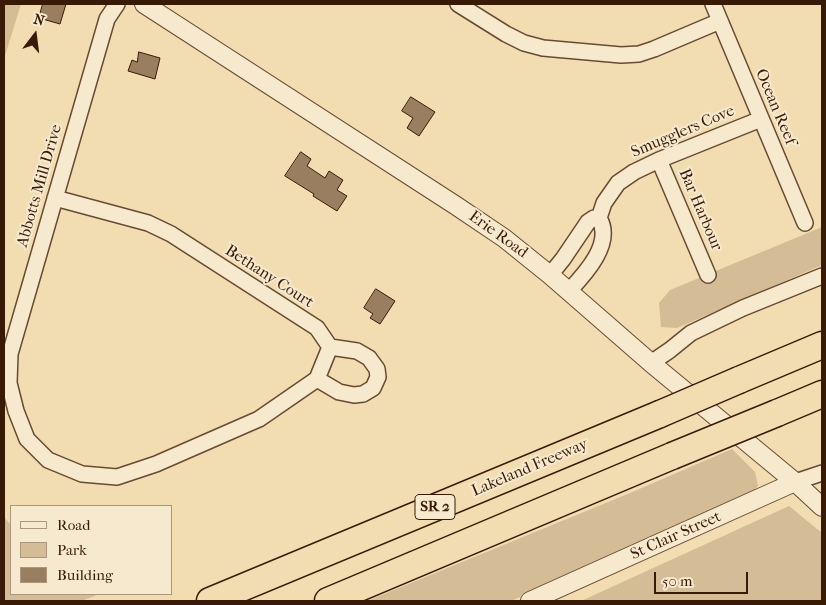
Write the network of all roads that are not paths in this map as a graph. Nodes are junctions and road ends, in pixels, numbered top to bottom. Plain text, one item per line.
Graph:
1 (117, 4) edge
2 (144, 4) edge
3 (458, 4) edge
4 (713, 4) edge
5 (720, 21) junction
6 (761, 118) junction
7 (659, 160) junction
8 (55, 198) junction
9 (598, 218) junction
10 (805, 223) dead end
11 (550, 275) junction
12 (708, 275) dead end
13 (822, 276) edge
14 (569, 291) junction
15 (822, 345) edge
16 (330, 347) junction
17 (651, 363) junction
18 (318, 379) junction
19 (822, 394) edge
20 (822, 472) edge
21 (795, 482) junction
22 (822, 507) edge
23 (210, 601) edge
24 (328, 601) edge
25 (530, 601) edge

1 - 8 street, Abbotts Mill Drive
2 - 11 street, Erie Road
3 - 5 street
4 - 5 street, Ocean Reef
5 - 6 street, Ocean Reef
6 - 7 street, Smugglers Cove
6 - 10 street, Ocean Reef
7 - 9 street, Smugglers Cove
7 - 12 street, Bar Harbour
8 - 16 street, Bethany Court
8 - 18 street, Abbotts Mill Drive
9 - 11 street, Smugglers Cove
9 - 14 street
11 - 14 street, Erie Road
13 - 17 street
14 - 17 street, Erie Road
15 - 23 highway, Lakeland Freeway / SR 2, bridge
16 - 18 street
16 - 18 street
17 - 21 street, Erie Road
19 - 24 highway, bridge
20 - 21 street, St Clair Street
21 - 22 street, Erie Road
21 - 25 street, St Clair Street

